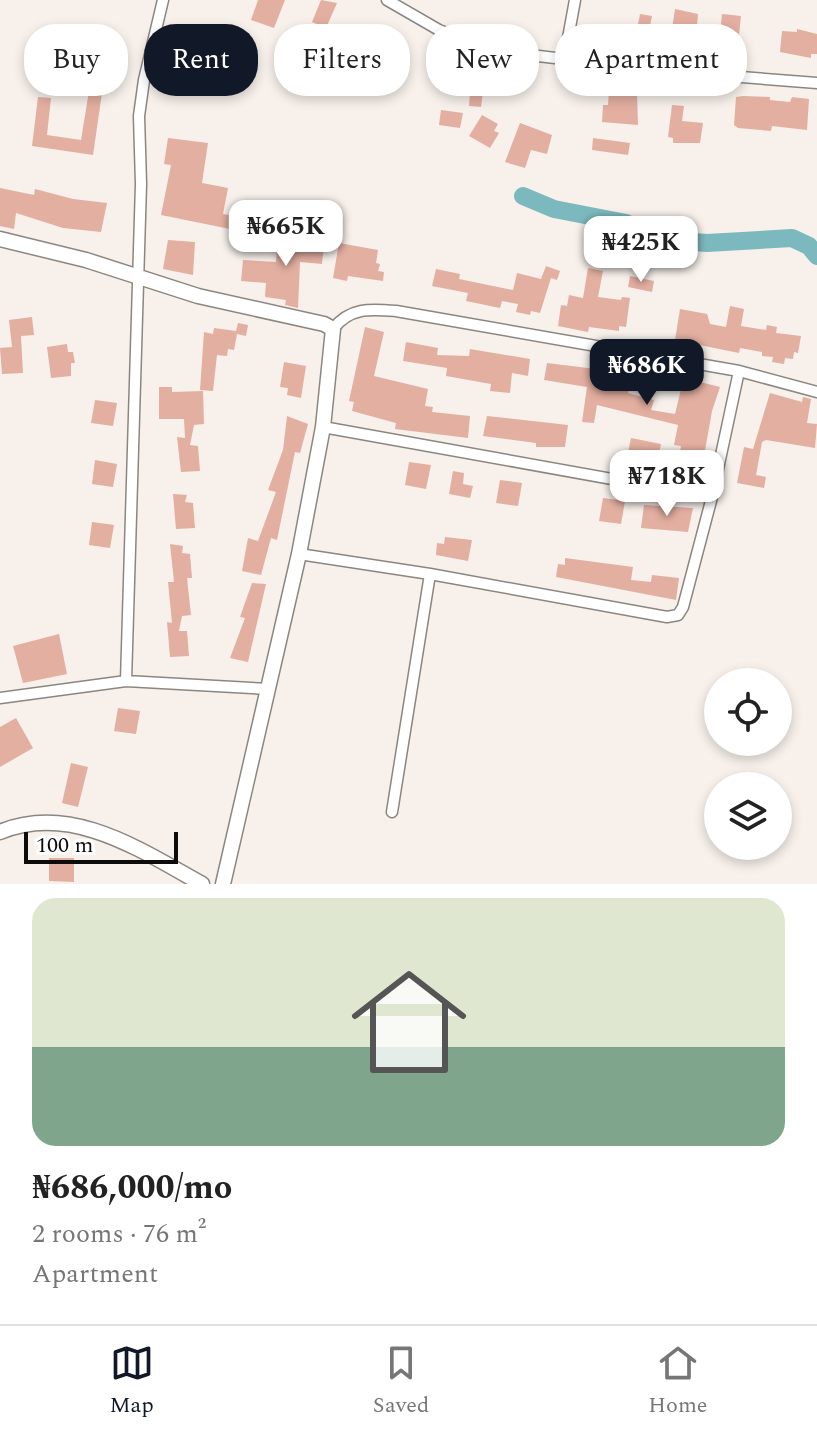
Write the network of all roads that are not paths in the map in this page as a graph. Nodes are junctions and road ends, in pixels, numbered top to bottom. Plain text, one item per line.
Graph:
1 (163, 0) edge
2 (387, 0) edge
3 (575, 0) edge
4 (571, 24) edge
5 (555, 59) edge
6 (747, 77) edge
7 (817, 83) edge
8 (0, 239) edge
9 (138, 279) junction
10 (333, 329) junction
11 (739, 371) junction
12 (817, 392) edge
13 (323, 427) junction
14 (712, 497) junction
15 (299, 554) junction
16 (430, 574) junction
17 (126, 681) junction
18 (269, 689) junction
19 (0, 698) edge
20 (392, 812) dead end
21 (0, 832) edge
22 (202, 884) edge
23 (223, 884) edge

1 - 9 street
2 - 5 street
3 - 4 street
6 - 7 street
8 - 9 street
9 - 10 street
9 - 17 street
10 - 11 street
10 - 13 street
11 - 12 street
11 - 14 street
13 - 14 street
13 - 15 street
14 - 16 street
15 - 16 street
15 - 18 street
16 - 20 street
17 - 18 street
17 - 19 street
18 - 23 street
21 - 22 street

